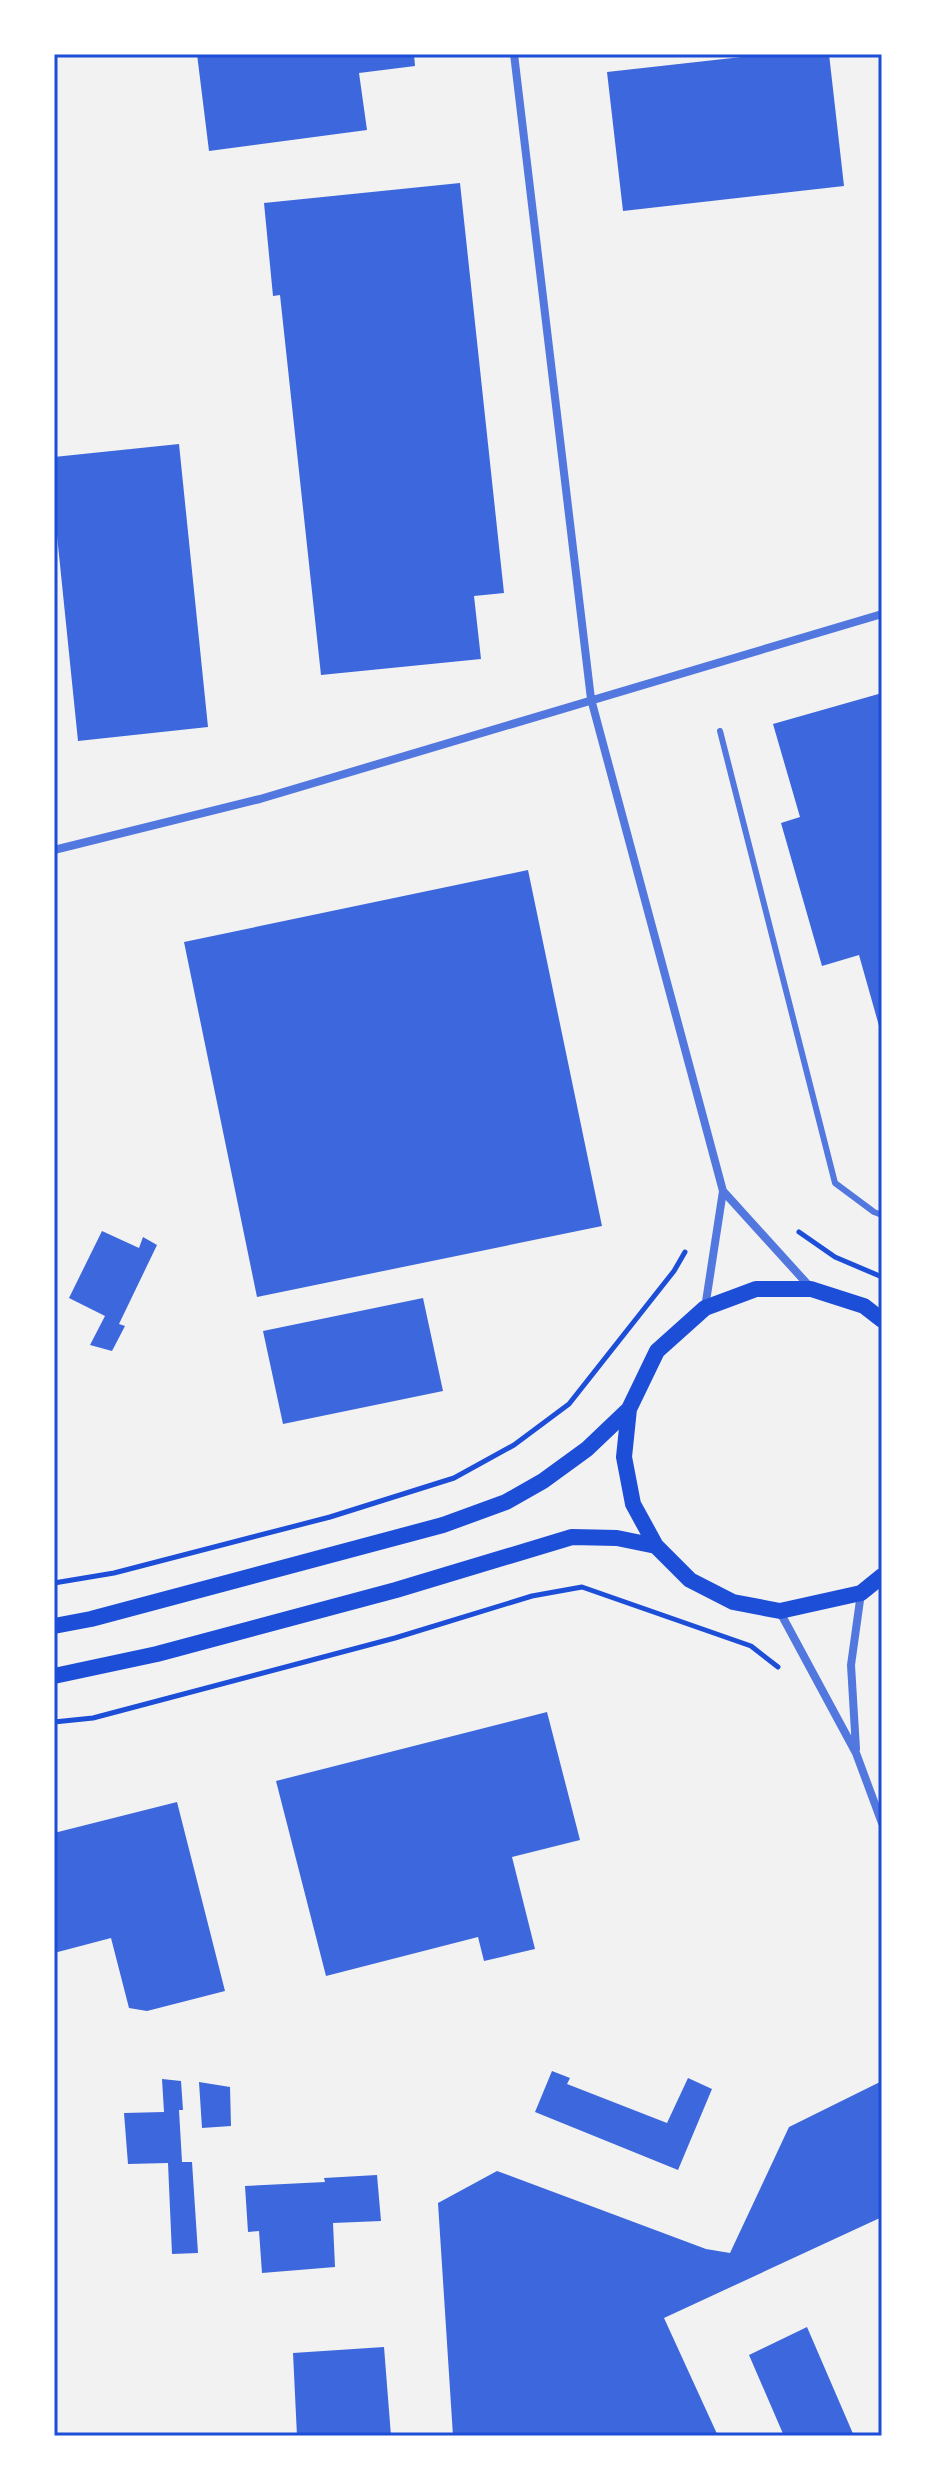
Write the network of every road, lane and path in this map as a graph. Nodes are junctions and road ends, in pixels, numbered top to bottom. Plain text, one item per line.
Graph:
1 (514, 54) edge
2 (882, 614) edge
3 (591, 699) junction
4 (720, 731) dead end
5 (54, 850) edge
6 (723, 1191) junction
7 (882, 1215) edge
8 (786, 1224) dead end
9 (687, 1249) dead end
10 (882, 1277) edge
11 (811, 1289) junction
12 (705, 1308) junction
13 (882, 1320) edge
14 (629, 1409) junction
15 (656, 1546) junction
16 (882, 1576) edge
17 (54, 1583) edge
18 (861, 1593) junction
19 (780, 1611) junction
20 (54, 1626) edge
21 (780, 1669) dead end
22 (54, 1676) edge
23 (54, 1722) edge
24 (856, 1753) junction
25 (882, 1823) edge

1 - 3 street
2 - 3 street
3 - 5 street
3 - 6 street
4 - 7 lane
6 - 11 street
6 - 12 street
8 - 10 path
9 - 17 path
11 - 12 main road
11 - 13 main road
12 - 14 main road
14 - 15 main road
14 - 20 main road
15 - 19 main road
15 - 22 main road
16 - 18 main road
18 - 19 main road
18 - 24 street
19 - 24 street
21 - 23 path
24 - 25 street

